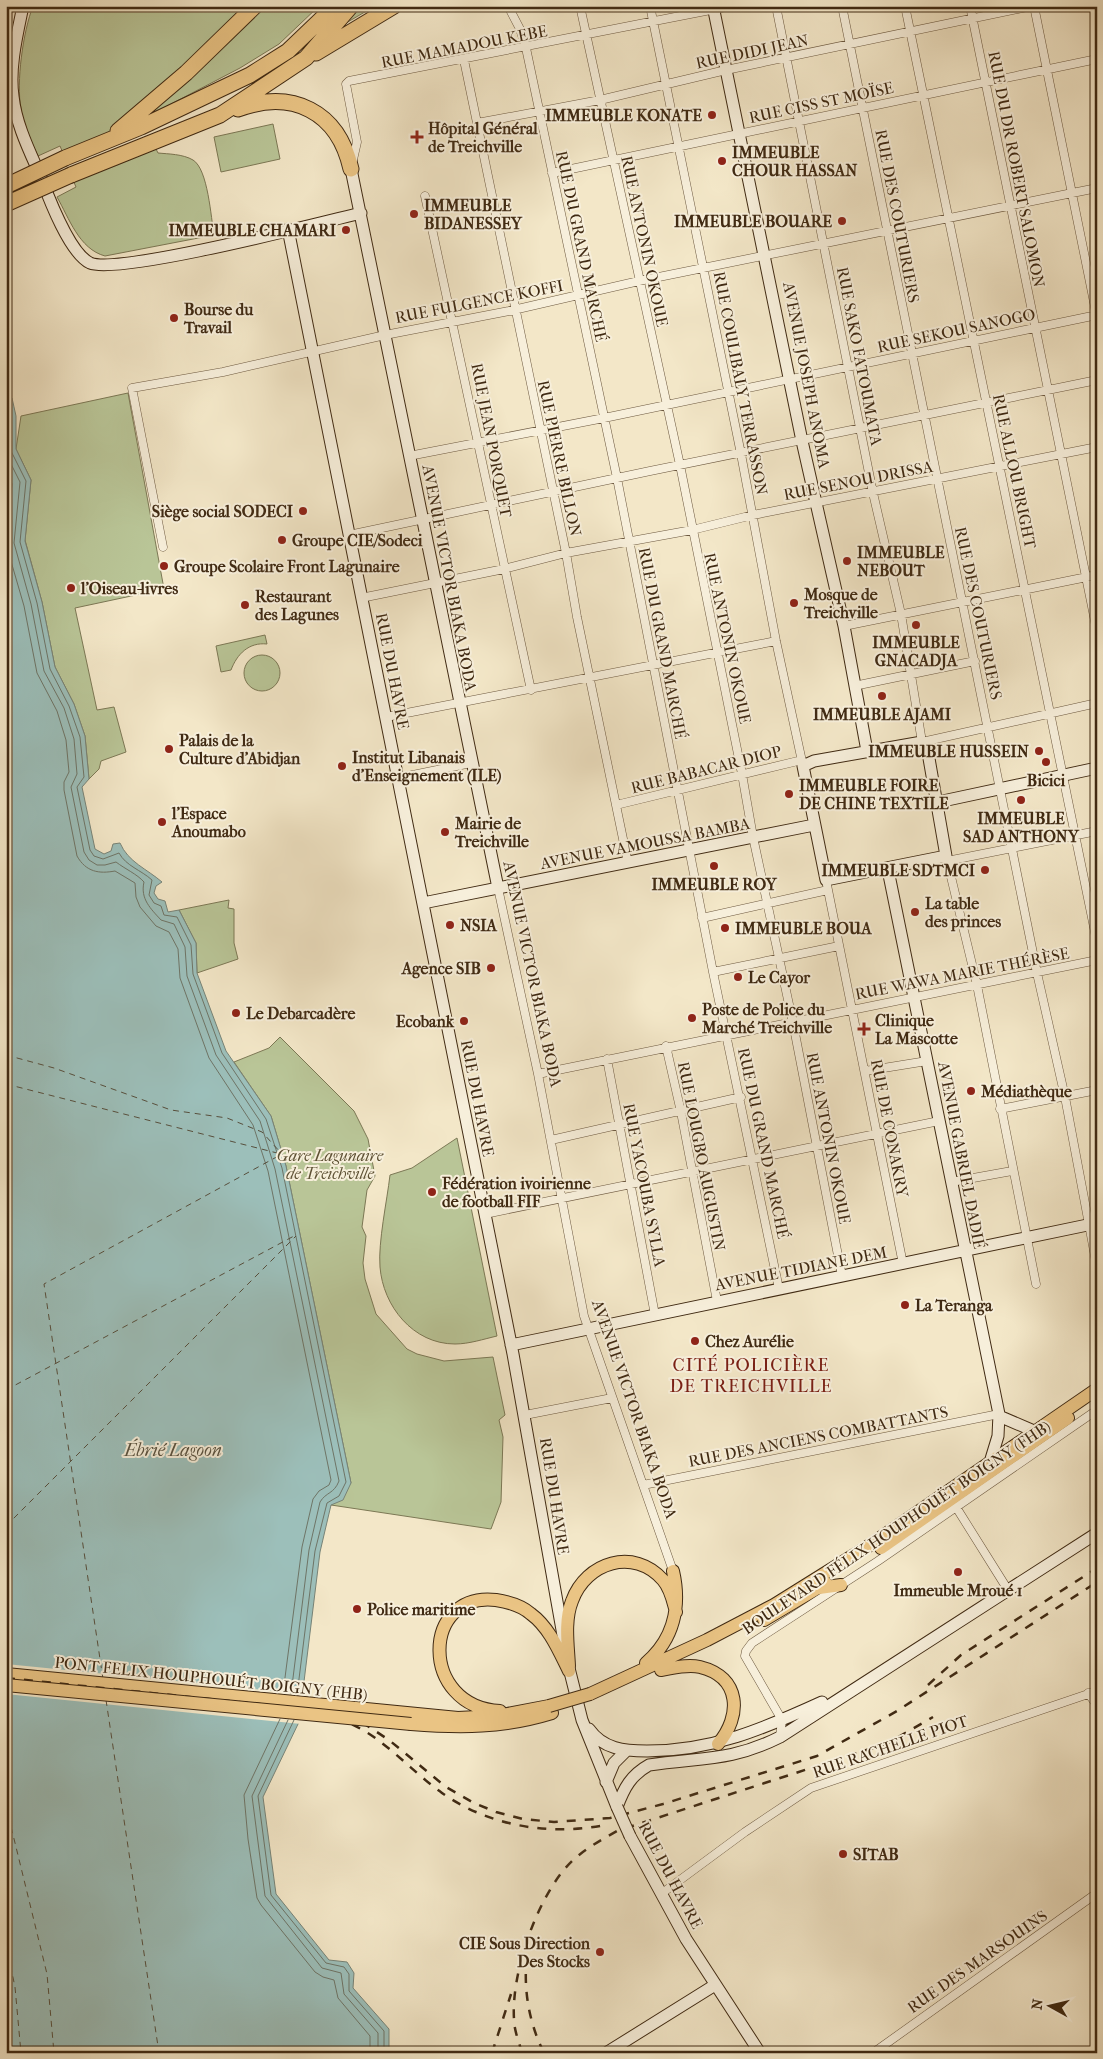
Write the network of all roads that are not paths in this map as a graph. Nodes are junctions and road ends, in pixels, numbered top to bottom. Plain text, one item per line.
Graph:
1 (23, 6) edge
2 (255, 6) edge
3 (335, 6) edge
4 (351, 6) edge
5 (394, 6) edge
6 (508, 6) edge
7 (580, 6) edge
8 (650, 6) edge
9 (731, 6) edge
10 (776, 6) edge
11 (842, 6) edge
12 (906, 6) edge
13 (970, 6) edge
14 (1033, 6) edge
15 (713, 8) edge
16 (653, 20) junction
17 (972, 20) junction
18 (911, 32) junction
19 (588, 36) junction
20 (850, 44) junction
21 (526, 48) junction
22 (786, 57) junction
23 (306, 58) junction
24 (1097, 59) edge
25 (464, 60) junction
26 (1047, 69) junction
27 (726, 70) junction
28 (986, 82) junction
29 (666, 84) junction
30 (924, 95) junction
31 (600, 100) junction
32 (863, 107) junction
33 (539, 110) junction
34 (220, 115) junction
35 (798, 120) junction
36 (477, 123) junction
37 (739, 133) junction
38 (101, 143) junction
39 (679, 146) junction
40 (613, 161) junction
41 (351, 169) junction
42 (552, 173) junction
43 (6, 186) edge
44 (1097, 188) edge
45 (1072, 194) junction
46 (425, 196) dead end
47 (6, 204) edge
48 (1011, 206) junction
49 (361, 213) junction
50 (948, 219) junction
51 (288, 229) junction
52 (887, 232) junction
53 (824, 244) junction
54 (766, 255) junction
55 (703, 268) junction
56 (639, 281) junction
57 (578, 295) junction
58 (515, 309) junction
59 (1097, 315) edge
60 (453, 322) junction
61 (1034, 328) junction
62 (384, 335) junction
63 (973, 340) junction
64 (312, 351) junction
65 (912, 353) junction
66 (849, 366) junction
67 (790, 378) junction
68 (1097, 380) edge
69 (1047, 390) junction
70 (728, 391) junction
71 (986, 404) junction
72 (666, 405) junction
73 (924, 416) junction
74 (604, 418) junction
75 (861, 428) junction
76 (540, 430) junction
77 (802, 441) junction
78 (478, 442) junction
79 (1097, 446) edge
80 (741, 454) junction
81 (1060, 454) junction
82 (409, 456) junction
83 (680, 465) junction
84 (1000, 466) junction
85 (617, 478) junction
86 (937, 479) junction
87 (553, 493) junction
88 (873, 493) junction
89 (817, 502) junction
90 (491, 506) junction
91 (753, 515) junction
92 (422, 520) junction
93 (692, 530) junction
94 (349, 535) junction
95 (629, 541) junction
96 (163, 547) dead end
97 (566, 553) junction
98 (504, 569) junction
99 (1097, 575) edge
100 (1085, 577) junction
101 (435, 583) junction
102 (1025, 588) junction
103 (361, 598) junction
104 (962, 601) junction
105 (901, 614) junction
106 (844, 626) junction
107 (1097, 631) edge
108 (776, 641) junction
109 (716, 652) junction
110 (974, 661) junction
111 (654, 664) junction
112 (910, 675) junction
113 (591, 678) junction
114 (854, 686) junction
115 (531, 690) junction
116 (459, 703) junction
117 (1097, 703) edge
118 (1051, 712) junction
119 (386, 717) junction
120 (988, 726) junction
121 (922, 742) junction
122 (867, 752) junction
123 (471, 763) junction
124 (803, 763) junction
125 (1097, 768) edge
126 (742, 774) junction
127 (1062, 775) junction
128 (398, 778) junction
129 (1000, 787) junction
130 (678, 791) junction
131 (938, 802) junction
132 (616, 805) junction
133 (814, 825) junction
134 (1097, 831) edge
135 (1076, 835) junction
136 (753, 838) junction
137 (1012, 847) junction
138 (689, 850) junction
139 (947, 858) junction
140 (628, 863) junction
141 (888, 870) junction
142 (827, 885) junction
143 (498, 888) junction
144 (767, 902) junction
145 (423, 903) junction
146 (702, 918) junction
147 (1097, 942) edge
148 (839, 946) junction
149 (780, 959) junction
150 (1097, 960) edge
151 (713, 972) junction
152 (1037, 973) junction
153 (977, 985) junction
154 (914, 998) junction
155 (852, 1009) junction
156 (793, 1023) junction
157 (727, 1034) junction
158 (666, 1046) junction
159 (607, 1059) junction
160 (927, 1061) junction
161 (865, 1071) junction
162 (538, 1074) junction
163 (1097, 1090) edge
164 (1065, 1097) junction
165 (741, 1098) junction
166 (1000, 1109) junction
167 (681, 1112) junction
168 (939, 1121) junction
169 (619, 1124) junction
170 (878, 1132) junction
171 (551, 1140) junction
172 (816, 1144) junction
173 (753, 1158) junction
174 (692, 1171) junction
175 (1012, 1171) junction
176 (951, 1182) junction
177 (632, 1184) junction
178 (562, 1199) junction
179 (485, 1214) junction
180 (1093, 1224) edge
181 (1027, 1238) junction
182 (965, 1251) junction
183 (903, 1264) junction
184 (1097, 1267) edge
185 (842, 1276) junction
186 (1036, 1284) dead end
187 (780, 1289) junction
188 (717, 1301) junction
189 (655, 1315) junction
190 (588, 1329) junction
191 (511, 1344) junction
192 (1097, 1388) edge
193 (612, 1398) junction
194 (1097, 1398) edge
195 (1097, 1410) edge
196 (524, 1415) junction
197 (999, 1415) junction
198 (1034, 1431) junction
199 (991, 1459) junction
200 (643, 1485) junction
201 (956, 1508) junction
202 (1097, 1533) edge
203 (673, 1571) joint
204 (841, 1585) junction
205 (817, 1588) junction
206 (1008, 1590) junction
207 (676, 1612) junction
208 (569, 1670) junction
209 (661, 1670) junction
210 (6, 1674) edge
211 (623, 1678) junction
212 (6, 1685) edge
213 (853, 1688) junction
214 (1097, 1691) edge
215 (1088, 1694) junction
216 (591, 1697) junction
217 (1097, 1705) edge
218 (551, 1710) junction
219 (523, 1712) junction
220 (411, 1719) junction
221 (582, 1720) junction
222 (782, 1720) junction
223 (780, 1737) junction
224 (718, 1744) junction
225 (626, 1751) junction
226 (606, 1782) junction
227 (617, 1807) junction
228 (1097, 1893) edge
229 (661, 1894) junction
230 (715, 1984) junction
231 (606, 2053) edge
232 (760, 2053) edge
233 (873, 2053) edge

1 - 51 street
2 - 38 highway
3 - 38 highway
4 - 23 highway
5 - 23 highway
6 - 21 street, RUE DU GRAND MARCHÉ
7 - 19 street, RUE ANTONIN OKOUE
8 - 16 street, RUE COULIBALY TERRASSON
9 - 15 street, RUE MAMADOU KEBE
10 - 22 street, RUE SAKO FATOUMATA
11 - 20 street, RUE DES COUTURIERS
12 - 18 street, RUE ALLOU BRIGHT
13 - 17 street, RUE DU DR ROBERT SALOMON
14 - 17 street, RUE DIDI JEAN
14 - 26 street
15 - 16 street, RUE MAMADOU KEBE
15 - 27 street, AVENUE JOSEPH ANOMA
16 - 19 street, RUE MAMADOU KEBE
16 - 29 street, RUE COULIBALY TERRASSON
17 - 18 street, RUE DIDI JEAN
17 - 28 street, RUE DU DR ROBERT SALOMON
18 - 20 street, RUE DIDI JEAN
18 - 30 street, RUE ALLOU BRIGHT
19 - 21 street, RUE MAMADOU KEBE
19 - 31 street, RUE ANTONIN OKOUE
20 - 22 street, RUE DIDI JEAN
20 - 32 street, RUE DES COUTURIERS
21 - 25 street, RUE MAMADOU KEBE
21 - 33 street, RUE DU GRAND MARCHÉ
22 - 27 street, RUE DIDI JEAN
22 - 35 street, RUE SAKO FATOUMATA
23 - 34 highway
24 - 26 street, RUE CISS ST MOÏSE
25 - 36 street, RUE PIERRE BILLON
25 - 41 street, RUE MAMADOU KEBE
26 - 28 street, RUE CISS ST MOÏSE
26 - 45 street
27 - 29 street, RUE DIDI JEAN
27 - 37 street, AVENUE JOSEPH ANOMA
28 - 30 street, RUE CISS ST MOÏSE
28 - 48 street, RUE DU DR ROBERT SALOMON
29 - 31 street, RUE DIDI JEAN
29 - 39 street, RUE COULIBALY TERRASSON
30 - 32 street, RUE CISS ST MOÏSE
30 - 50 street, RUE ALLOU BRIGHT
31 - 33 street, RUE DIDI JEAN
31 - 40 street, RUE ANTONIN OKOUE
32 - 35 street, RUE CISS ST MOÏSE
32 - 52 street, RUE DES COUTURIERS
33 - 36 street, RUE DIDI JEAN
33 - 42 street, RUE DU GRAND MARCHÉ
34 - 41 highway
34 - 47 highway, bridge
35 - 37 street, RUE CISS ST MOÏSE
35 - 53 street, RUE SAKO FATOUMATA
36 - 58 street, RUE PIERRE BILLON
37 - 39 street, RUE CISS ST MOÏSE
37 - 54 street, AVENUE JOSEPH ANOMA
38 - 43 highway, bridge
39 - 40 street, RUE CISS ST MOÏSE
39 - 55 street, RUE COULIBALY TERRASSON
40 - 42 street, RUE CISS ST MOÏSE
40 - 56 street, RUE ANTONIN OKOUE
41 - 49 street, AVENUE VICTOR BIAKA BODA
42 - 57 street, RUE DU GRAND MARCHÉ
44 - 45 street, RUE FULGENCE KOFFI
45 - 48 street, RUE FULGENCE KOFFI
45 - 59 street
46 - 60 street, RUE JEAN PORQUET
48 - 50 street, RUE FULGENCE KOFFI
48 - 61 street, RUE DU DR ROBERT SALOMON
49 - 51 street
49 - 62 street, AVENUE VICTOR BIAKA BODA
50 - 52 street, RUE FULGENCE KOFFI
50 - 63 street, RUE ALLOU BRIGHT
51 - 64 street, RUE DU HAVRE
52 - 53 street, RUE FULGENCE KOFFI
52 - 65 street, RUE DES COUTURIERS
53 - 54 street, RUE FULGENCE KOFFI
53 - 66 street, RUE SAKO FATOUMATA
54 - 55 street, RUE FULGENCE KOFFI
54 - 67 street, AVENUE JOSEPH ANOMA
55 - 56 street, RUE FULGENCE KOFFI
55 - 70 street, RUE COULIBALY TERRASSON
56 - 57 street, RUE FULGENCE KOFFI
56 - 72 street, RUE ANTONIN OKOUE
57 - 58 street, RUE FULGENCE KOFFI
57 - 74 street, RUE DU GRAND MARCHÉ
58 - 60 street, RUE FULGENCE KOFFI
58 - 76 street, RUE PIERRE BILLON
59 - 61 street, RUE SEKOU SANOGO
60 - 62 street, RUE FULGENCE KOFFI
60 - 78 street, RUE JEAN PORQUET
61 - 63 street, RUE SEKOU SANOGO
61 - 69 street, RUE DU DR ROBERT SALOMON
62 - 64 street, RUE FULGENCE KOFFI
62 - 82 street, AVENUE VICTOR BIAKA BODA
63 - 65 street, RUE SEKOU SANOGO
63 - 71 street, RUE ALLOU BRIGHT
64 - 94 street, RUE DU HAVRE
64 - 96 street, RUE FULGENCE KOFFI
65 - 66 street, RUE SEKOU SANOGO
65 - 73 street, RUE DES COUTURIERS
66 - 67 street, RUE SEKOU SANOGO
66 - 75 street, RUE SAKO FATOUMATA
67 - 70 street, RUE SEKOU SANOGO
67 - 77 street, AVENUE JOSEPH ANOMA
68 - 69 street
69 - 71 street
69 - 81 street, RUE DU DR ROBERT SALOMON
70 - 72 street, RUE SEKOU SANOGO
70 - 80 street, RUE COULIBALY TERRASSON
71 - 73 street
71 - 84 street, RUE ALLOU BRIGHT
72 - 74 street, RUE SEKOU SANOGO
72 - 83 street, RUE ANTONIN OKOUE
73 - 75 street
73 - 86 street, RUE DES COUTURIERS
74 - 76 street, RUE SEKOU SANOGO
74 - 85 street, RUE DU GRAND MARCHÉ
75 - 77 street
75 - 88 street, RUE SAKO FATOUMATA
76 - 78 street, RUE SEKOU SANOGO
76 - 87 street, RUE PIERRE BILLON
77 - 80 street
77 - 89 street, AVENUE JOSEPH ANOMA
78 - 82 street, RUE SEKOU SANOGO
78 - 90 street, RUE JEAN PORQUET
79 - 81 street, RUE SENOU DRISSA
80 - 83 street
80 - 91 street, RUE COULIBALY TERRASSON
81 - 84 street, RUE SENOU DRISSA
81 - 100 street, RUE DU DR ROBERT SALOMON
82 - 92 street, AVENUE VICTOR BIAKA BODA
83 - 85 street
83 - 93 street, RUE ANTONIN OKOUE
84 - 86 street, RUE SENOU DRISSA
84 - 102 street, RUE ALLOU BRIGHT
85 - 87 street
85 - 95 street, RUE DU GRAND MARCHÉ
86 - 88 street, RUE SENOU DRISSA
86 - 104 street, RUE DES COUTURIERS
87 - 90 street
87 - 97 street, RUE PIERRE BILLON
88 - 89 street, RUE SENOU DRISSA
88 - 105 street, RUE SAKO FATOUMATA
89 - 91 street, RUE SENOU DRISSA
89 - 106 street, AVENUE JOSEPH ANOMA
90 - 92 street
90 - 98 street, RUE JEAN PORQUET
91 - 93 street, RUE SENOU DRISSA
91 - 108 street, RUE COULIBALY TERRASSON
92 - 94 street
92 - 101 street, AVENUE VICTOR BIAKA BODA
93 - 95 street, RUE SENOU DRISSA
93 - 109 street, RUE ANTONIN OKOUE
94 - 103 street, RUE DU HAVRE
95 - 97 street, RUE SENOU DRISSA
95 - 111 street, RUE DU GRAND MARCHÉ
97 - 98 street, RUE SENOU DRISSA
97 - 113 street, RUE PIERRE BILLON
98 - 101 street, RUE SENOU DRISSA
98 - 115 street, RUE JEAN PORQUET
99 - 100 street
100 - 102 street
100 - 107 street, RUE DU DR ROBERT SALOMON
101 - 103 street, RUE SENOU DRISSA
101 - 116 street, AVENUE VICTOR BIAKA BODA
102 - 104 street
102 - 118 street, RUE ALLOU BRIGHT
103 - 119 street, RUE DU HAVRE
104 - 105 street
104 - 110 street, RUE DES COUTURIERS
105 - 106 street
105 - 112 street, RUE SAKO FATOUMATA
106 - 114 street, AVENUE JOSEPH ANOMA
108 - 109 street
108 - 124 street, RUE COULIBALY TERRASSON
109 - 111 street
109 - 126 street, RUE ANTONIN OKOUE
110 - 112 street
110 - 120 street, RUE DES COUTURIERS
111 - 113 street
111 - 130 street, RUE DU GRAND MARCHÉ
112 - 114 street
112 - 121 street, RUE SAKO FATOUMATA
113 - 115 street
113 - 132 street, RUE PIERRE BILLON
114 - 122 street, AVENUE JOSEPH ANOMA
115 - 116 street
116 - 119 street
116 - 123 street, AVENUE VICTOR BIAKA BODA
117 - 118 street
118 - 120 street
118 - 127 street, RUE ALLOU BRIGHT
119 - 128 street, RUE DU HAVRE
120 - 121 street
120 - 129 street, RUE DES COUTURIERS
121 - 122 street
121 - 131 street
122 - 124 street
123 - 128 street
123 - 143 street, AVENUE VICTOR BIAKA BODA
124 - 126 street, RUE BABACAR DIOP
124 - 133 street
125 - 127 street
126 - 130 street, RUE BABACAR DIOP
126 - 136 street, RUE ANTONIN OKOUE
127 - 129 street
127 - 135 street, RUE ALLOU BRIGHT
128 - 145 street, RUE DU HAVRE
129 - 131 street
129 - 137 street, RUE DES COUTURIERS
130 - 132 street, RUE BABACAR DIOP
130 - 138 street, RUE DU GRAND MARCHÉ
131 - 139 street
132 - 140 street, RUE PIERRE BILLON
133 - 136 street, AVENUE VAMOUSSA BAMBA
133 - 142 street
134 - 135 street
135 - 137 street
135 - 147 street, RUE ALLOU BRIGHT
136 - 138 street, AVENUE VAMOUSSA BAMBA
136 - 144 street, RUE ANTONIN OKOUE
137 - 139 street
137 - 152 street, RUE DES COUTURIERS
138 - 140 street, AVENUE VAMOUSSA BAMBA
138 - 146 street, RUE DU GRAND MARCHÉ
139 - 141 street
139 - 153 street
140 - 143 street, AVENUE VAMOUSSA BAMBA
141 - 142 street
141 - 154 street, AVENUE GABRIEL DADIÉ
142 - 144 street
142 - 148 street, RUE DE CONAKRY
143 - 145 street, AVENUE VAMOUSSA BAMBA
143 - 162 street, AVENUE VICTOR BIAKA BODA
144 - 146 street
144 - 149 street, RUE ANTONIN OKOUE
145 - 179 street, RUE DU HAVRE
146 - 151 street, RUE DU GRAND MARCHÉ
148 - 149 street
148 - 155 street, RUE DE CONAKRY
149 - 151 street
149 - 156 street, RUE ANTONIN OKOUE
150 - 152 street, RUE WAWA MARIE THÉRÈSE
151 - 157 street, RUE DU GRAND MARCHÉ
152 - 153 street, RUE WAWA MARIE THÉRÈSE
152 - 164 street, RUE DES COUTURIERS
153 - 154 street, RUE WAWA MARIE THÉRÈSE
153 - 166 street
154 - 155 street, RUE WAWA MARIE THÉRÈSE
154 - 160 street, AVENUE GABRIEL DADIÉ
155 - 156 street, RUE WAWA MARIE THÉRÈSE
155 - 161 street, RUE DE CONAKRY
156 - 157 street, RUE WAWA MARIE THÉRÈSE
156 - 172 street, RUE ANTONIN OKOUE
157 - 158 street, RUE WAWA MARIE THÉRÈSE
157 - 165 street, RUE DU GRAND MARCHÉ
158 - 159 street, RUE WAWA MARIE THÉRÈSE
158 - 167 street, RUE LOUGBO AUGUSTIN
159 - 162 street, RUE WAWA MARIE THÉRÈSE
159 - 169 street, RUE YACOUBA SYLLA
160 - 161 street
160 - 168 street, AVENUE GABRIEL DADIÉ
161 - 170 street, RUE DE CONAKRY
162 - 171 street, AVENUE VICTOR BIAKA BODA
163 - 164 street
164 - 166 street
164 - 180 street, RUE DES COUTURIERS
165 - 167 street
165 - 173 street, RUE DU GRAND MARCHÉ
166 - 175 street
167 - 169 street
167 - 174 street, RUE LOUGBO AUGUSTIN
168 - 170 street
168 - 176 street, AVENUE GABRIEL DADIÉ
169 - 171 street
169 - 177 street, RUE YACOUBA SYLLA
170 - 172 street
170 - 183 street, RUE DE CONAKRY
171 - 178 street, AVENUE VICTOR BIAKA BODA
172 - 173 street
172 - 185 street, RUE ANTONIN OKOUE
173 - 174 street
173 - 187 street, RUE DU GRAND MARCHÉ
174 - 177 street
174 - 188 street, RUE LOUGBO AUGUSTIN
175 - 176 street
175 - 181 street
176 - 182 street, AVENUE GABRIEL DADIÉ
177 - 178 street
177 - 189 street, RUE YACOUBA SYLLA
178 - 179 street
178 - 190 street, AVENUE VICTOR BIAKA BODA
179 - 191 street, RUE DU HAVRE
180 - 181 street, AVENUE TIDIANE DEM
180 - 184 street, RUE DES COUTURIERS
181 - 182 street, AVENUE TIDIANE DEM
181 - 186 street
182 - 183 street, AVENUE TIDIANE DEM
182 - 197 street, AVENUE GABRIEL DADIÉ
183 - 185 street, AVENUE TIDIANE DEM
185 - 187 street, AVENUE TIDIANE DEM
187 - 188 street, AVENUE TIDIANE DEM
188 - 189 street, AVENUE TIDIANE DEM
189 - 190 street, AVENUE TIDIANE DEM
190 - 191 street, AVENUE TIDIANE DEM
190 - 193 street, AVENUE VICTOR BIAKA BODA
191 - 196 street, RUE DU HAVRE
192 - 198 main road, BOULEVARD FÉLIX HOUPHOUËT BOIGNY (FHB)
193 - 196 street
193 - 200 street, AVENUE VICTOR BIAKA BODA
194 - 205 main road, BOULEVARD FÉLIX HOUPHOUËT BOIGNY (FHB)
195 - 201 street, BOULEVARD FÉLIX HOUPHOUËT BOIGNY (FHB)
196 - 208 street, RUE DU HAVRE
197 - 198 street
197 - 199 street, AVENUE GABRIEL DADIÉ
197 - 200 street, RUE DES ANCIENS COMBATTANTS
198 - 199 main road, BOULEVARD FÉLIX HOUPHOUËT BOIGNY (FHB)
199 - 211 main road, BOULEVARD FÉLIX HOUPHOUËT BOIGNY (FHB)
200 - 203 street, AVENUE VICTOR BIAKA BODA
201 - 204 street, BOULEVARD FÉLIX HOUPHOUËT BOIGNY (FHB)
201 - 206 street
202 - 206 street
203 - 207 main road
204 - 205 main road
204 - 222 street, BOULEVARD FÉLIX HOUPHOUËT BOIGNY (FHB)
205 - 209 main road, BOULEVARD FÉLIX HOUPHOUËT BOIGNY (FHB)
206 - 213 street
207 - 208 main road
207 - 211 main road
208 - 219 main road
208 - 221 street, RUE DU HAVRE
209 - 216 main road
209 - 224 main road
210 - 220 main road, PONT FELIX HOUPHOUÉT BOIGNY (FHB)
211 - 216 main road
212 - 220 main road, PONT FELIX HOUPHOUÉT BOIGNY (FHB), bridge
213 - 222 street
213 - 223 street
214 - 215 street, RUE RACHELLE PIOT
215 - 217 street
215 - 229 street, RUE RACHELLE PIOT
216 - 218 main road, bridge
218 - 219 main road
218 - 220 main road
219 - 220 main road
221 - 225 street
221 - 226 street, RUE DU HAVRE
222 - 223 street
222 - 224 street
223 - 227 street
224 - 225 street
225 - 226 street
226 - 227 street, RUE DU HAVRE
227 - 229 street, RUE DU HAVRE, bridge
228 - 233 street, RUE DES MARSOUINS
229 - 230 street, RUE DU HAVRE
230 - 231 street
230 - 232 street, RUE DU HAVRE

